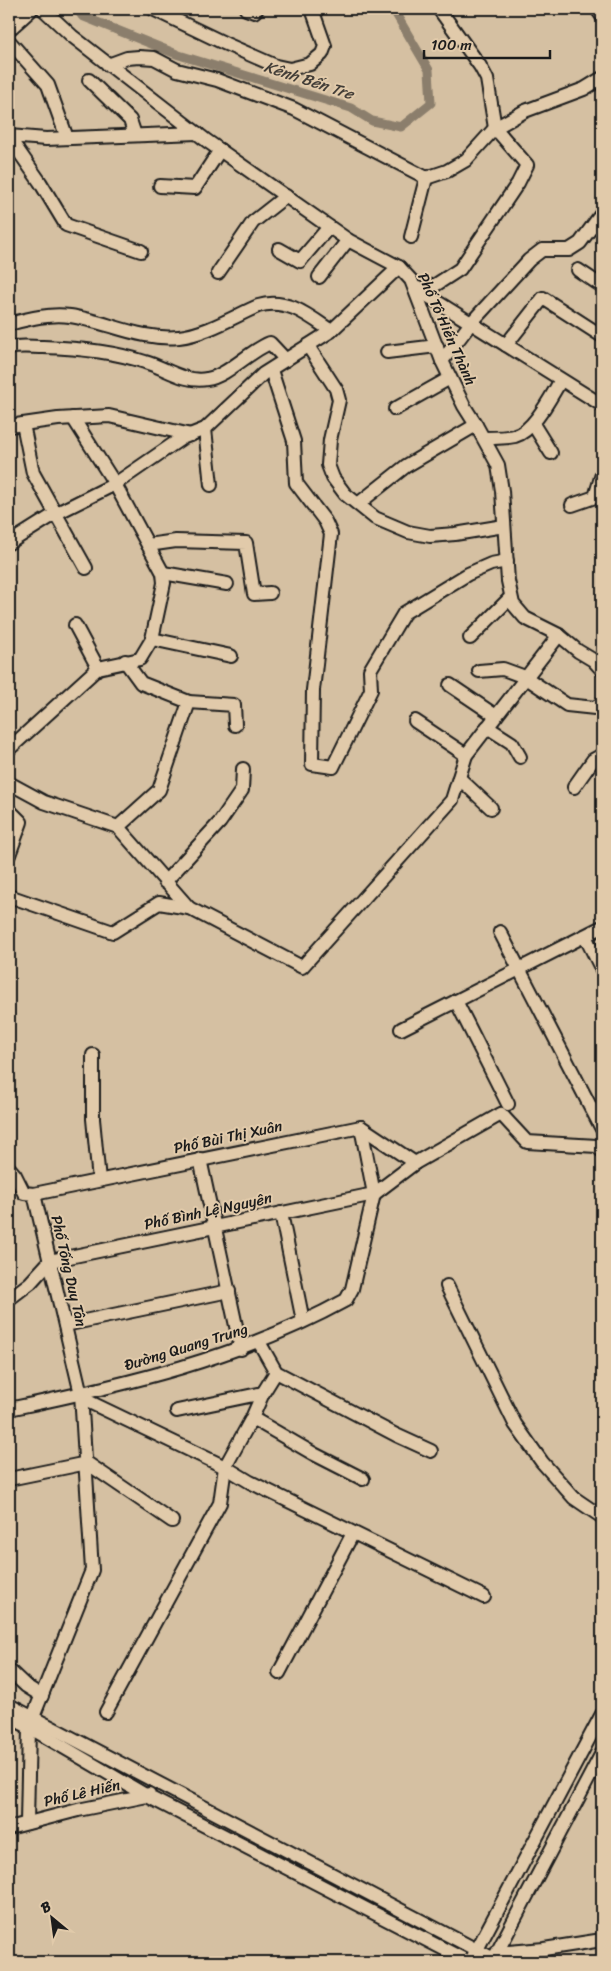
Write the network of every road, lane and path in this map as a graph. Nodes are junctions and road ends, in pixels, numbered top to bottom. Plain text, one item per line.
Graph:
1 (12, 9) edge
2 (28, 9) edge
3 (43, 9) edge
4 (153, 9) edge
5 (246, 9) edge
6 (257, 9) edge
7 (312, 9) edge
8 (439, 9) edge
9 (597, 9) edge
10 (9, 12) edge
11 (602, 16) edge
12 (9, 26) edge
13 (9, 41) edge
14 (108, 65) junction
15 (602, 78) edge
16 (90, 80) dead end
17 (496, 128) junction
18 (197, 133) junction
19 (135, 135) junction
20 (10, 136) edge
21 (67, 138) junction
22 (220, 150) junction
23 (426, 178) junction
24 (160, 186) dead end
25 (286, 196) junction
26 (602, 213) edge
27 (329, 227) junction
28 (410, 237) dead end
29 (348, 240) junction
30 (279, 249) dead end
31 (141, 251) dead end
32 (399, 267) junction
33 (578, 270) dead end
34 (218, 273) dead end
35 (319, 277) dead end
36 (411, 280) junction
37 (601, 284) edge
38 (423, 293) junction
39 (471, 323) junction
40 (9, 324) edge
41 (331, 331) junction
42 (602, 336) edge
43 (506, 345) junction
44 (308, 346) junction
45 (437, 346) junction
46 (9, 348) edge
47 (387, 352) dead end
48 (286, 360) junction
49 (442, 360) junction
50 (270, 370) junction
51 (450, 378) junction
52 (561, 380) junction
53 (602, 405) edge
54 (395, 409) dead end
55 (73, 418) junction
56 (23, 424) junction
57 (476, 424) junction
58 (533, 424) junction
59 (9, 426) edge
60 (205, 429) junction
61 (191, 435) junction
62 (484, 438) junction
63 (551, 453) dead end
64 (602, 474) edge
65 (115, 484) junction
66 (211, 485) dead end
67 (358, 504) junction
68 (572, 504) dead end
69 (55, 514) junction
70 (504, 526) junction
71 (9, 544) edge
72 (148, 545) junction
73 (507, 561) junction
74 (86, 568) dead end
75 (163, 573) junction
76 (227, 584) dead end
77 (270, 594) dead end
78 (510, 597) junction
79 (76, 625) dead end
80 (559, 635) junction
81 (470, 638) dead end
82 (152, 640) junction
83 (231, 656) dead end
84 (125, 661) junction
85 (98, 668) junction
86 (602, 670) edge
87 (479, 671) dead end
88 (525, 677) junction
89 (450, 685) dead end
90 (189, 702) junction
91 (602, 703) edge
92 (496, 716) junction
93 (415, 721) dead end
94 (235, 725) dead end
95 (487, 727) junction
96 (9, 749) edge
97 (466, 755) junction
98 (602, 755) edge
99 (520, 757) dead end
100 (243, 769) dead end
101 (459, 778) junction
102 (9, 784) edge
103 (574, 787) dead end
104 (491, 808) dead end
105 (9, 810) edge
106 (118, 827) junction
107 (9, 855) edge
108 (165, 882) junction
109 (176, 894) junction
110 (9, 896) edge
111 (159, 903) junction
112 (189, 908) junction
113 (602, 927) edge
114 (500, 932) dead end
115 (585, 936) junction
116 (520, 969) junction
117 (602, 970) edge
118 (456, 1001) junction
119 (401, 1029) dead end
120 (93, 1055) dead end
121 (508, 1104) dead end
122 (361, 1127) junction
123 (602, 1129) edge
124 (602, 1151) edge
125 (200, 1159) junction
126 (415, 1163) junction
127 (9, 1168) edge
128 (99, 1180) junction
129 (13, 1184) edge
130 (34, 1194) junction
131 (374, 1194) junction
132 (281, 1213) junction
133 (215, 1226) junction
134 (50, 1261) junction
135 (447, 1286) dead end
136 (229, 1291) junction
137 (9, 1299) edge
138 (303, 1321) junction
139 (65, 1325) junction
140 (259, 1342) junction
141 (241, 1349) junction
142 (276, 1372) junction
143 (263, 1393) junction
144 (81, 1396) junction
145 (9, 1409) edge
146 (177, 1411) dead end
147 (252, 1418) junction
148 (431, 1451) dead end
149 (87, 1463) junction
150 (225, 1467) junction
151 (9, 1479) edge
152 (362, 1479) dead end
153 (602, 1517) edge
154 (172, 1521) dead end
155 (353, 1533) junction
156 (484, 1597) dead end
157 (9, 1670) edge
158 (279, 1672) dead end
159 (42, 1696) junction
160 (9, 1705) edge
161 (106, 1712) dead end
162 (602, 1714) edge
163 (9, 1717) edge
164 (31, 1723) junction
165 (602, 1753) edge
166 (156, 1782) junction
167 (147, 1796) junction
168 (27, 1823) junction
169 (9, 1828) edge
170 (602, 1940) edge
171 (477, 1949) junction
172 (494, 1958) edge
173 (469, 1962) edge

1 - 10 main road
2 - 12 main road
3 - 14 street, Phố Tô Hiến Thành
4 - 7 street
5 - 6 street
8 - 17 street
9 - 11 street
13 - 21 street
14 - 18 street, Phố Tô Hiến Thành
14 - 23 street
15 - 17 street
16 - 19 street
17 - 23 street
17 - 38 street
18 - 19 street
18 - 22 street, Phố Tô Hiến Thành
19 - 21 street
20 - 21 street
20 - 31 street
22 - 24 street
22 - 25 street, Phố Tô Hiến Thành
23 - 28 street
25 - 27 street, Phố Tô Hiến Thành
25 - 34 street
26 - 39 street
27 - 29 street, Phố Tô Hiến Thành
27 - 30 street
29 - 32 street, Phố Tô Hiến Thành
29 - 35 street
32 - 36 street, Phố Tô Hiến Thành
32 - 41 street
33 - 37 street
36 - 38 street
36 - 45 street, Phố Tô Hiến Thành
38 - 39 street
39 - 43 street
39 - 49 street
40 - 41 street
41 - 44 street
42 - 43 street
43 - 52 street
44 - 48 street
44 - 67 street
45 - 47 street
45 - 49 street, Phố Tô Hiến Thành
46 - 48 street
48 - 50 street
49 - 51 street, Phố Tô Hiến Thành
50 - 60 street
50 - 73 street
51 - 54 street
51 - 57 street, Phố Tô Hiến Thành
52 - 53 street
52 - 58 street
55 - 56 street
55 - 61 street
55 - 65 street
56 - 59 street
56 - 69 street
57 - 62 street, Phố Tô Hiến Thành
57 - 67 street
58 - 62 street
58 - 63 street
60 - 61 street
60 - 66 street
61 - 65 street
62 - 70 street, Phố Tô Hiến Thành
64 - 68 street
65 - 69 street
65 - 72 street
67 - 70 street
69 - 71 street
69 - 74 street
70 - 73 street, Phố Tô Hiến Thành
72 - 75 street
72 - 77 street
73 - 78 street, Phố Tô Hiến Thành
75 - 76 street
75 - 82 street
78 - 80 street
78 - 81 street
79 - 85 street
80 - 86 street
80 - 88 street
82 - 83 street
82 - 84 street
84 - 85 street
84 - 90 street
85 - 96 street
87 - 88 street
88 - 91 street
88 - 92 street
89 - 92 street
90 - 94 street
90 - 106 street
92 - 95 street
93 - 97 street
95 - 97 street
95 - 99 street
97 - 101 street
98 - 103 street
100 - 108 street
101 - 104 street
101 - 112 street
102 - 106 street
105 - 107 street
106 - 108 street
108 - 109 street
109 - 111 street
109 - 112 street
110 - 111 street
111 - 112 street
113 - 115 street
114 - 116 street
115 - 116 street
115 - 117 street
116 - 118 street
116 - 123 street
118 - 119 street
118 - 121 street
120 - 128 street
122 - 125 street, Phố Bùi Thị Xuân
122 - 126 street
122 - 131 street
124 - 126 street
125 - 128 street, Phố Bùi Thị Xuân
125 - 133 street
126 - 131 street
127 - 129 street
128 - 130 street, Phố Bùi Thị Xuân
129 - 130 street
130 - 134 street, Phố Tống Duy Tân
131 - 132 street, Phố Bình Lệ Nguyên
131 - 138 street, Đường Quang Trung
132 - 133 street, Phố Bình Lệ Nguyên
132 - 138 street
133 - 134 street, Phố Bình Lệ Nguyên
133 - 136 street
134 - 137 street
134 - 139 street, Phố Tống Duy Tân
135 - 153 street
136 - 139 street
136 - 141 street
138 - 140 street, Đường Quang Trung
139 - 144 street, Phố Tống Duy Tân
140 - 141 street, Đường Quang Trung
140 - 142 street
141 - 144 street, Đường Quang Trung
142 - 143 street
142 - 148 street
143 - 146 street
143 - 147 street
144 - 145 street, Đường Quang Trung
144 - 149 street, Phố Tống Duy Tân
144 - 150 street
147 - 150 street
147 - 152 street
149 - 151 street
149 - 154 street
149 - 159 street, Phố Tống Duy Tân
150 - 155 street
150 - 161 street
155 - 156 street
155 - 158 street
157 - 159 street
159 - 164 street, Phố Tống Duy Tân
160 - 164 street
162 - 171 street
163 - 164 street
164 - 166 street
164 - 167 street
164 - 168 street
165 - 172 street
166 - 167 street
166 - 171 street
167 - 168 street, Phố Lê Hiến
167 - 173 street
168 - 169 street, Phố Lê Hiến
170 - 172 street
171 - 172 street
171 - 173 street

